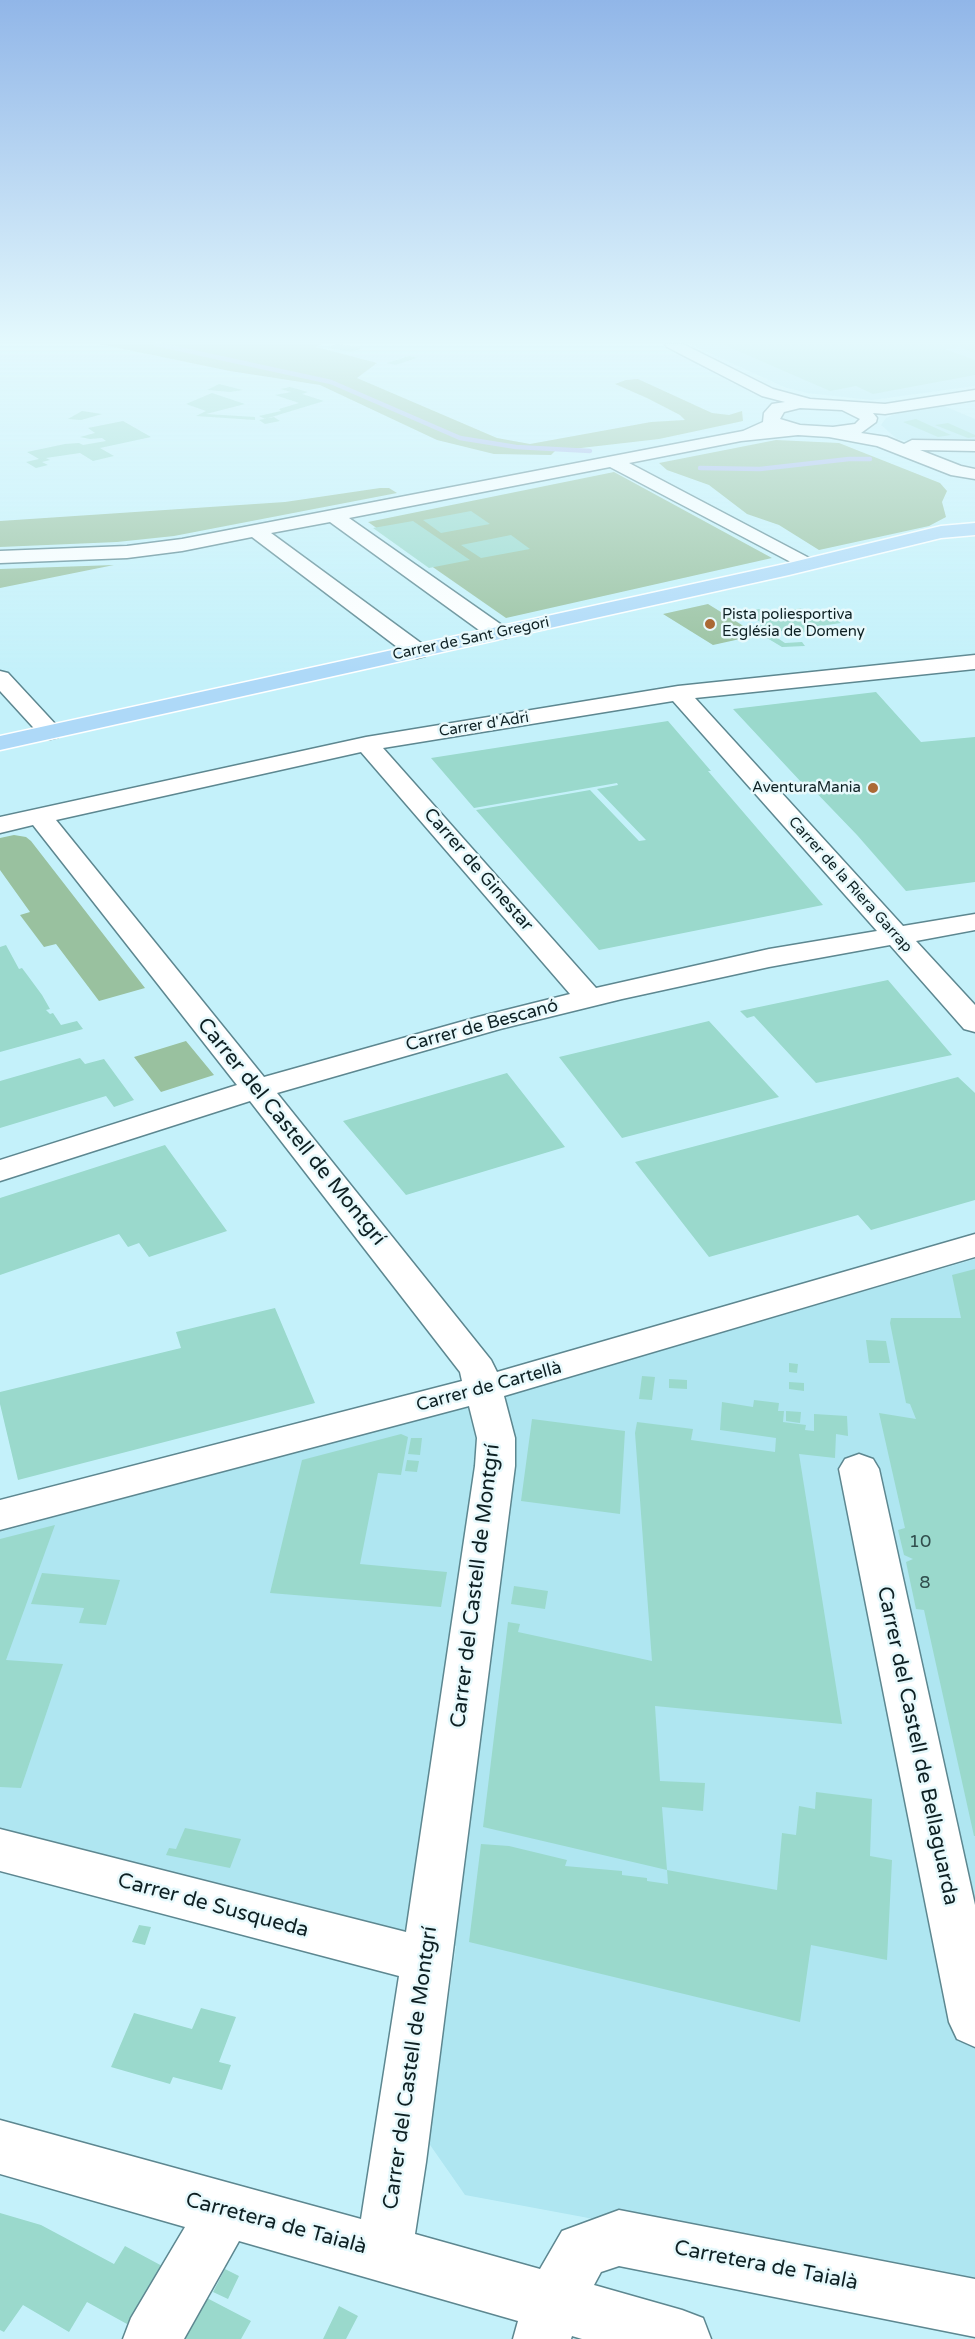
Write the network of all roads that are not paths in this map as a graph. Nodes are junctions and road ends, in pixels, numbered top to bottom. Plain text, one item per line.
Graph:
1 (652, 453) edge
2 (915, 453) edge
3 (612, 461) junction
4 (966, 472) edge
5 (975, 484) edge
6 (334, 516) junction
7 (975, 517) edge
8 (975, 529) edge
9 (256, 531) junction
10 (941, 532) junction
11 (0, 557) edge
12 (806, 564) junction
13 (498, 633) junction
14 (417, 651) junction
15 (975, 662) edge
16 (0, 678) edge
17 (678, 693) junction
18 (50, 732) junction
19 (0, 743) edge
20 (366, 744) junction
21 (39, 816) junction
22 (0, 825) edge
23 (975, 922) edge
24 (897, 935) junction
25 (589, 998) junction
26 (975, 1023) edge
27 (256, 1089) junction
28 (0, 1171) edge
29 (975, 1245) edge
30 (482, 1388) junction
31 (859, 1469) dead end
32 (0, 1515) edge
33 (0, 1850) edge
34 (426, 1960) junction
35 (975, 2022) edge
36 (0, 2148) edge
37 (226, 2210) junction
38 (383, 2254) junction
39 (975, 2308) edge
40 (572, 2323) edge
41 (152, 2339) edge
42 (682, 2339) edge

1 - 3 street
2 - 4 street
3 - 6 street
3 - 12 street
4 - 5 street
6 - 9 street
6 - 13 street
7 - 10 main road, Carrer de Sant Gregori
8 - 10 main road, Carrer de Sant Gregori
9 - 11 street
9 - 14 street
10 - 12 main road, Carrer de Sant Gregori
12 - 13 main road, Carrer de Sant Gregori
13 - 14 main road, Carrer de Sant Gregori
14 - 18 main road, Carrer de Sant Gregori
15 - 17 street, Carrer d'Adri
16 - 18 street
17 - 20 street, Carrer d'Adri
17 - 24 street, Carrer de la Riera Garrap
18 - 19 main road, Carrer de Sant Gregori
20 - 21 street, Carrer d'Adri
20 - 25 street, Carrer de Ginestar
21 - 22 street, Carrer d'Adri
21 - 27 street, Carrer del Castell de Montgrí
23 - 24 street, Carrer de Bescanó
24 - 25 street, Carrer de Bescanó
24 - 26 street, Carrer de la Riera Garrap
25 - 27 street, Carrer de Bescanó
27 - 28 street, Carrer de Bescanó
27 - 30 street, Carrer del Castell de Montgrí
29 - 30 street, Carrer de Cartellà
30 - 32 street, Carrer de Cartellà
30 - 34 street, Carrer del Castell de Montgrí
31 - 35 street, Carrer del Castell de Bellaguarda
33 - 34 street, Carrer de Susqueda
34 - 38 street, Carrer del Castell de Montgrí
36 - 37 street, Carretera de Taialà
37 - 38 street, Carretera de Taialà
37 - 41 street
38 - 40 street, Carretera de Taialà
39 - 40 street, Carretera de Taialà
40 - 42 street, Carretera de Taialà

